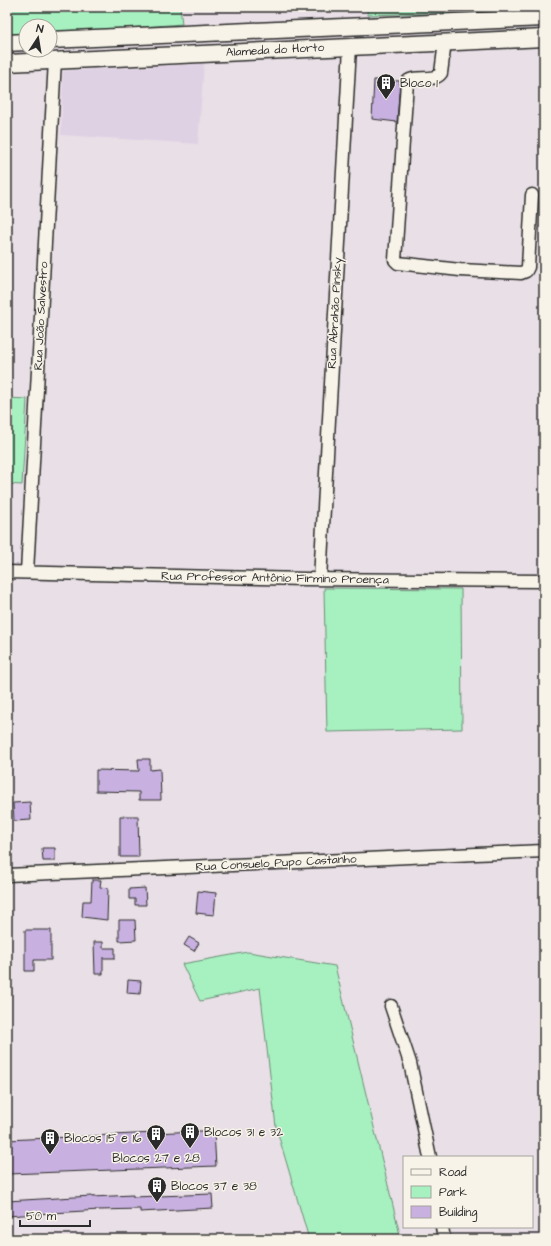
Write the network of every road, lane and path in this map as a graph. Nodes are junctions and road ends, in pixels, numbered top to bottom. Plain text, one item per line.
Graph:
1 (544, 18) edge
2 (544, 38) edge
3 (58, 40) edge
4 (18, 42) edge
5 (445, 42) junction
6 (7, 43) edge
7 (350, 47) junction
8 (55, 60) junction
9 (7, 63) edge
10 (532, 195) dead end
11 (7, 572) edge
12 (27, 572) junction
13 (320, 579) junction
14 (544, 581) edge
15 (544, 851) edge
16 (7, 875) edge
17 (391, 1006) dead end
18 (430, 1156) edge
19 (442, 1228) edge
20 (444, 1239) edge

1 - 3 main road, Alameda do Horto
2 - 5 main road, Alameda do Horto
4 - 6 main road
5 - 7 main road, Alameda do Horto
5 - 10 street
7 - 8 main road, Alameda do Horto
7 - 13 street, Rua Abrahão Pinsky
8 - 9 main road, Alameda do Horto
8 - 12 street, Rua João Salvestro
11 - 12 street, Rua Professor Antônio Firmino Proença
12 - 13 street, Rua Professor Antônio Firmino Proença
13 - 14 street, Rua Professor Antônio Firmino Proença
15 - 16 street, Rua Consuelo Pupo Castanho
17 - 18 street
19 - 20 street

